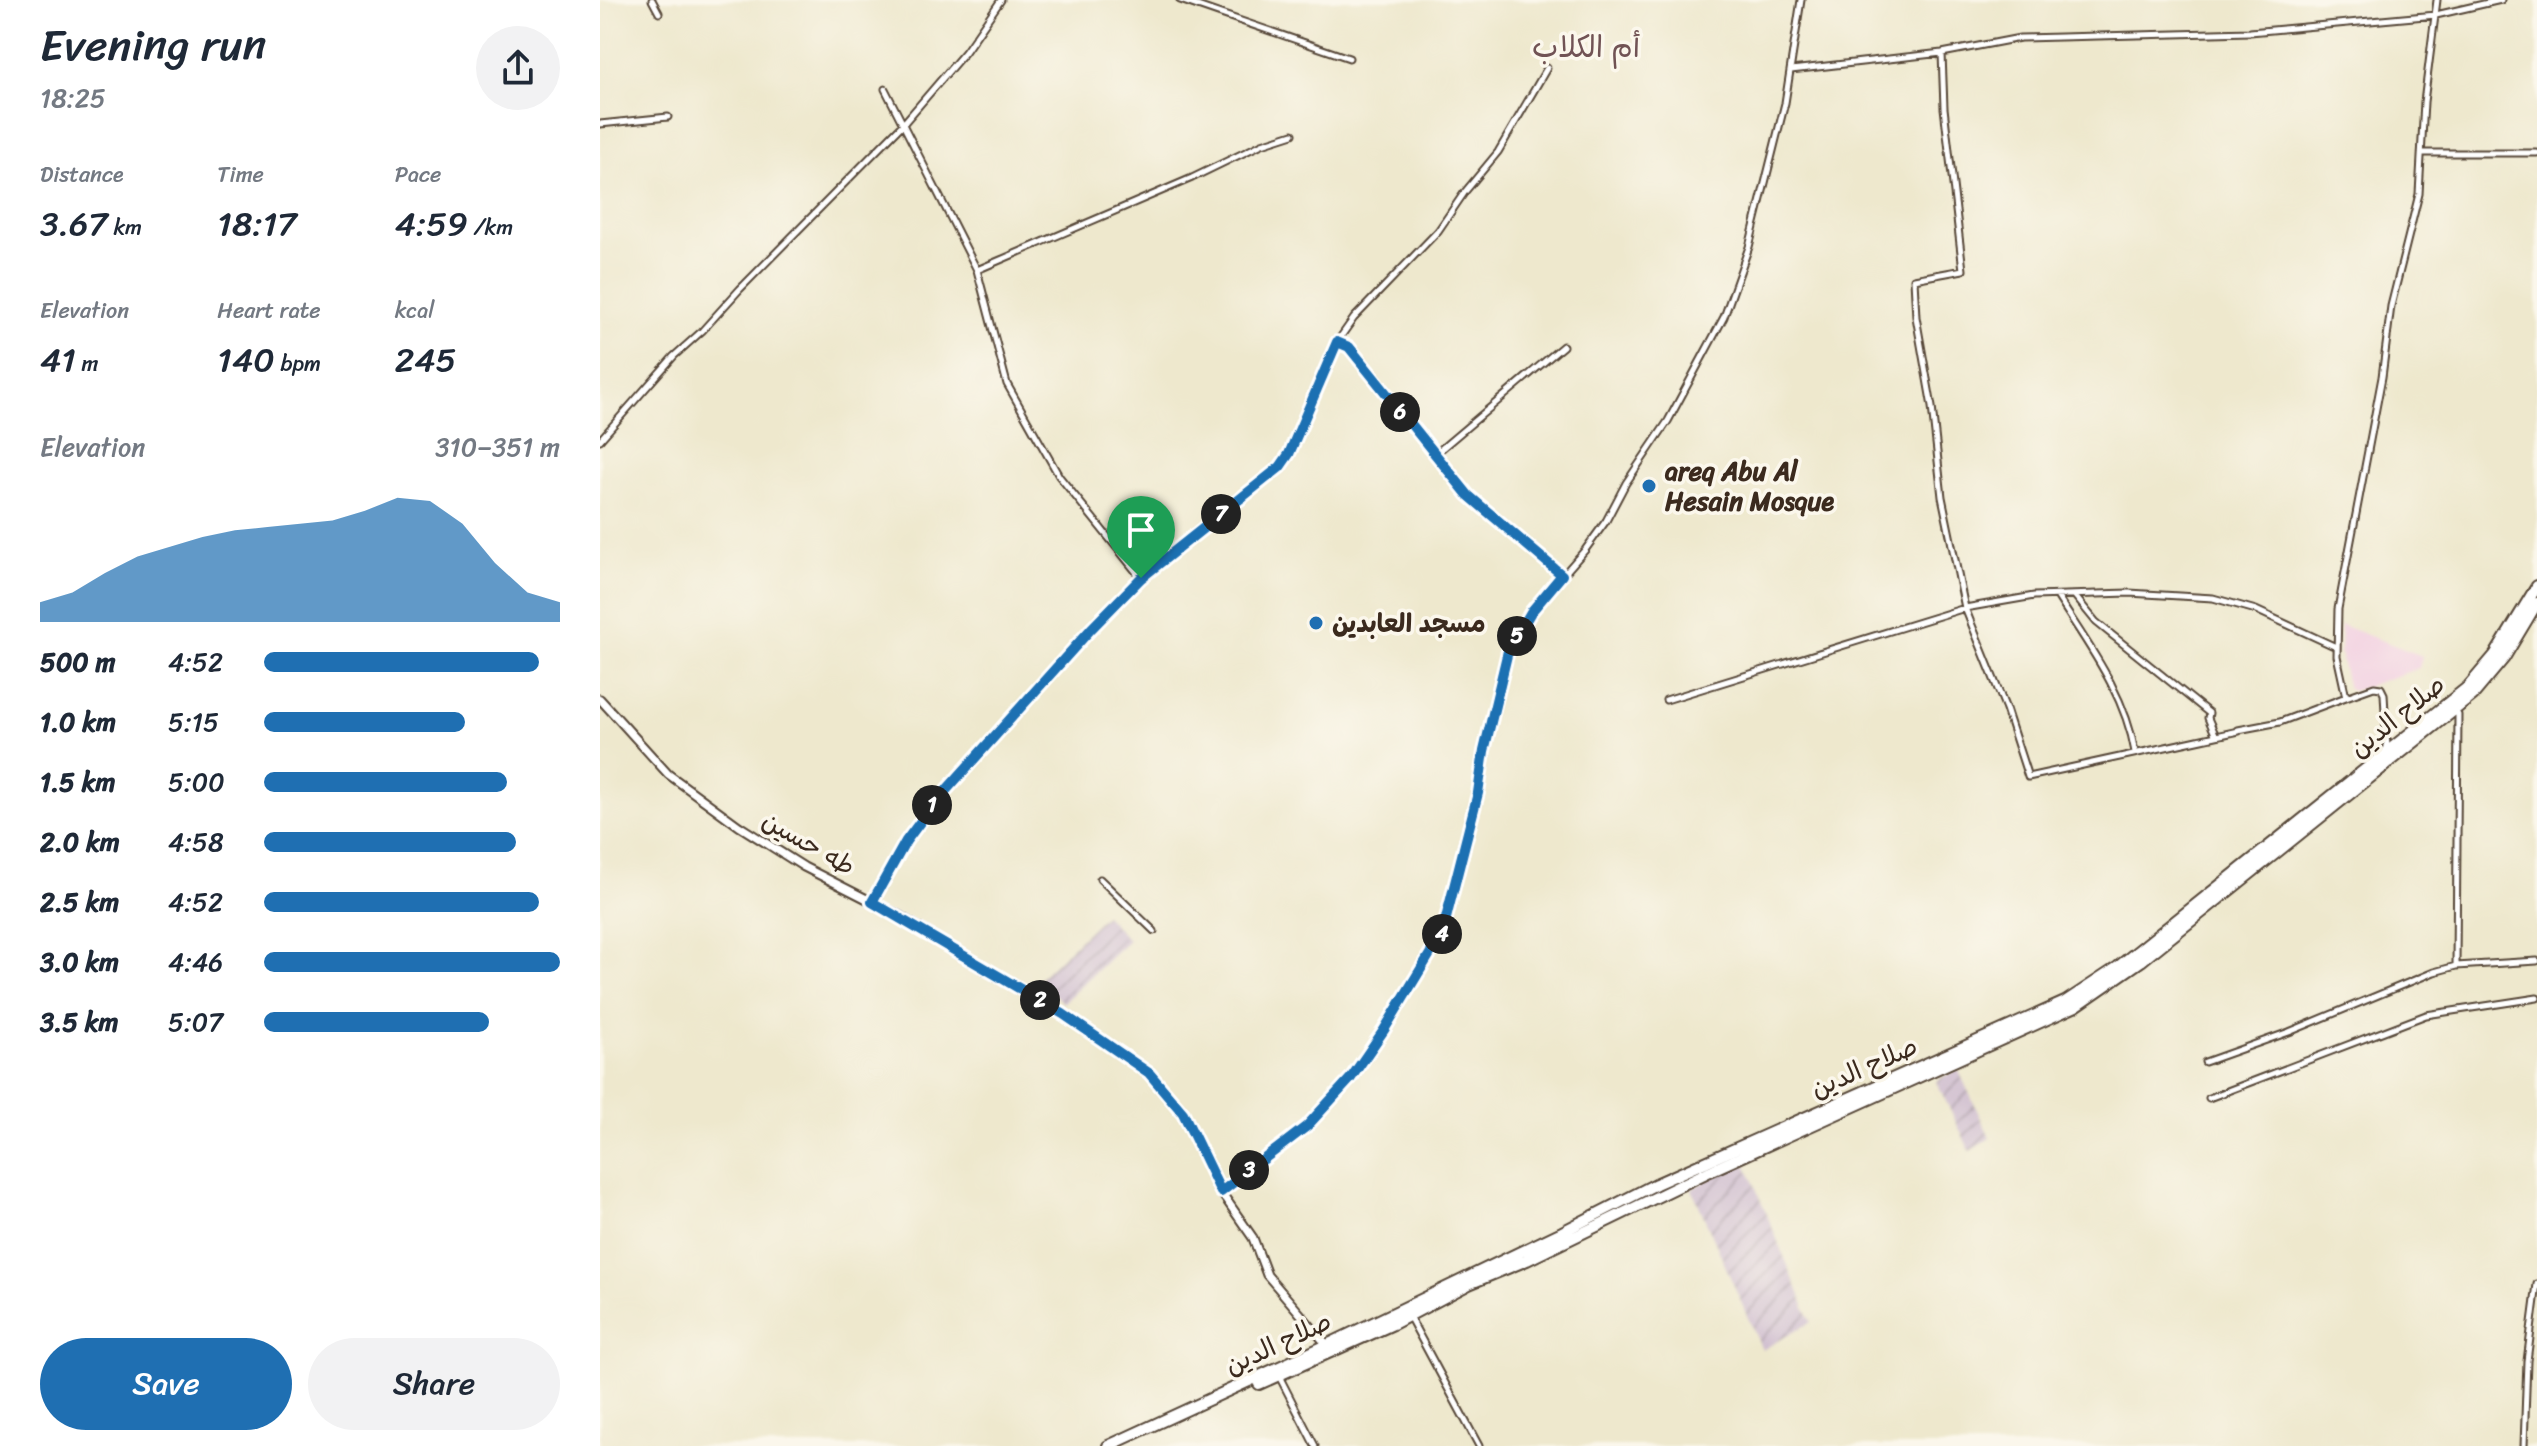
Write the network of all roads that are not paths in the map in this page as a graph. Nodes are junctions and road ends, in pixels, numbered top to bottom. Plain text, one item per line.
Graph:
1 (652, 0) edge
2 (1001, 0) edge
3 (1180, 0) edge
4 (1801, 0) edge
5 (2437, 0) edge
6 (2501, 0) edge
7 (659, 13) dead end
8 (2436, 15) junction
9 (1942, 53) junction
10 (1349, 58) dead end
11 (1547, 68) dead end
12 (1791, 70) junction
13 (885, 89) dead end
14 (668, 117) dead end
15 (904, 123) junction
16 (600, 124) edge
17 (1293, 134) dead end
18 (2422, 153) junction
19 (2537, 153) edge
20 (977, 270) junction
21 (1337, 342) junction
22 (1563, 346) dead end
23 (601, 436) edge
24 (1434, 455) junction
25 (1562, 575) junction
26 (1141, 578) junction
27 (2537, 586) edge
28 (2074, 594) junction
29 (2057, 596) junction
30 (2537, 603) edge
31 (1965, 608) junction
32 (2336, 647) junction
33 (2346, 697) junction
34 (600, 699) edge
35 (1666, 700) dead end
36 (2455, 710) junction
37 (2215, 734) junction
38 (2387, 748) dead end
39 (2135, 752) junction
40 (2268, 853) junction
41 (1100, 879) dead end
42 (872, 902) junction
43 (1154, 931) dead end
44 (2537, 961) edge
45 (2456, 966) junction
46 (2537, 998) edge
47 (2205, 1062) dead end
48 (2209, 1098) dead end
49 (1221, 1192) junction
50 (1511, 1262) junction
51 (2537, 1284) edge
52 (1408, 1316) junction
53 (1327, 1345) junction
54 (1278, 1375) junction
55 (1205, 1405) junction
56 (1108, 1446) edge
57 (1122, 1446) edge
58 (1315, 1446) edge
59 (1479, 1446) edge
60 (2524, 1446) edge

1 - 7 street
2 - 15 street
3 - 10 street
4 - 12 street
5 - 8 street
6 - 8 street
8 - 9 street
8 - 18 street
9 - 12 street
9 - 31 street
11 - 21 street
12 - 25 street
13 - 15 street
14 - 16 street
15 - 20 street
15 - 23 street
17 - 20 street
18 - 19 street
18 - 32 street
20 - 26 street
21 - 24 street
21 - 26 street
22 - 24 street
24 - 25 street
25 - 49 street
26 - 42 street
27 - 40 highway, صلاح الدين
28 - 29 street
28 - 32 street
28 - 37 street
29 - 31 street
29 - 39 street
30 - 36 highway, صلاح الدين
31 - 35 street
31 - 39 street
32 - 33 street
33 - 37 street
33 - 38 street
34 - 42 street, طه حسين
36 - 40 highway, صلاح الدين
36 - 45 street
37 - 39 street
40 - 50 highway, صلاح الدين
41 - 43 street
42 - 49 street, طه حسين
44 - 45 street
45 - 47 street
46 - 48 street
49 - 53 street, طه حسين
50 - 52 highway, صلاح الدين
50 - 53 highway, صلاح الدين
51 - 60 street
52 - 54 highway, صلاح الدين
52 - 59 street
53 - 55 highway, صلاح الدين
54 - 55 highway, صلاح الدين
54 - 58 street
55 - 56 highway, صلاح الدين
55 - 57 highway, صلاح الدين

